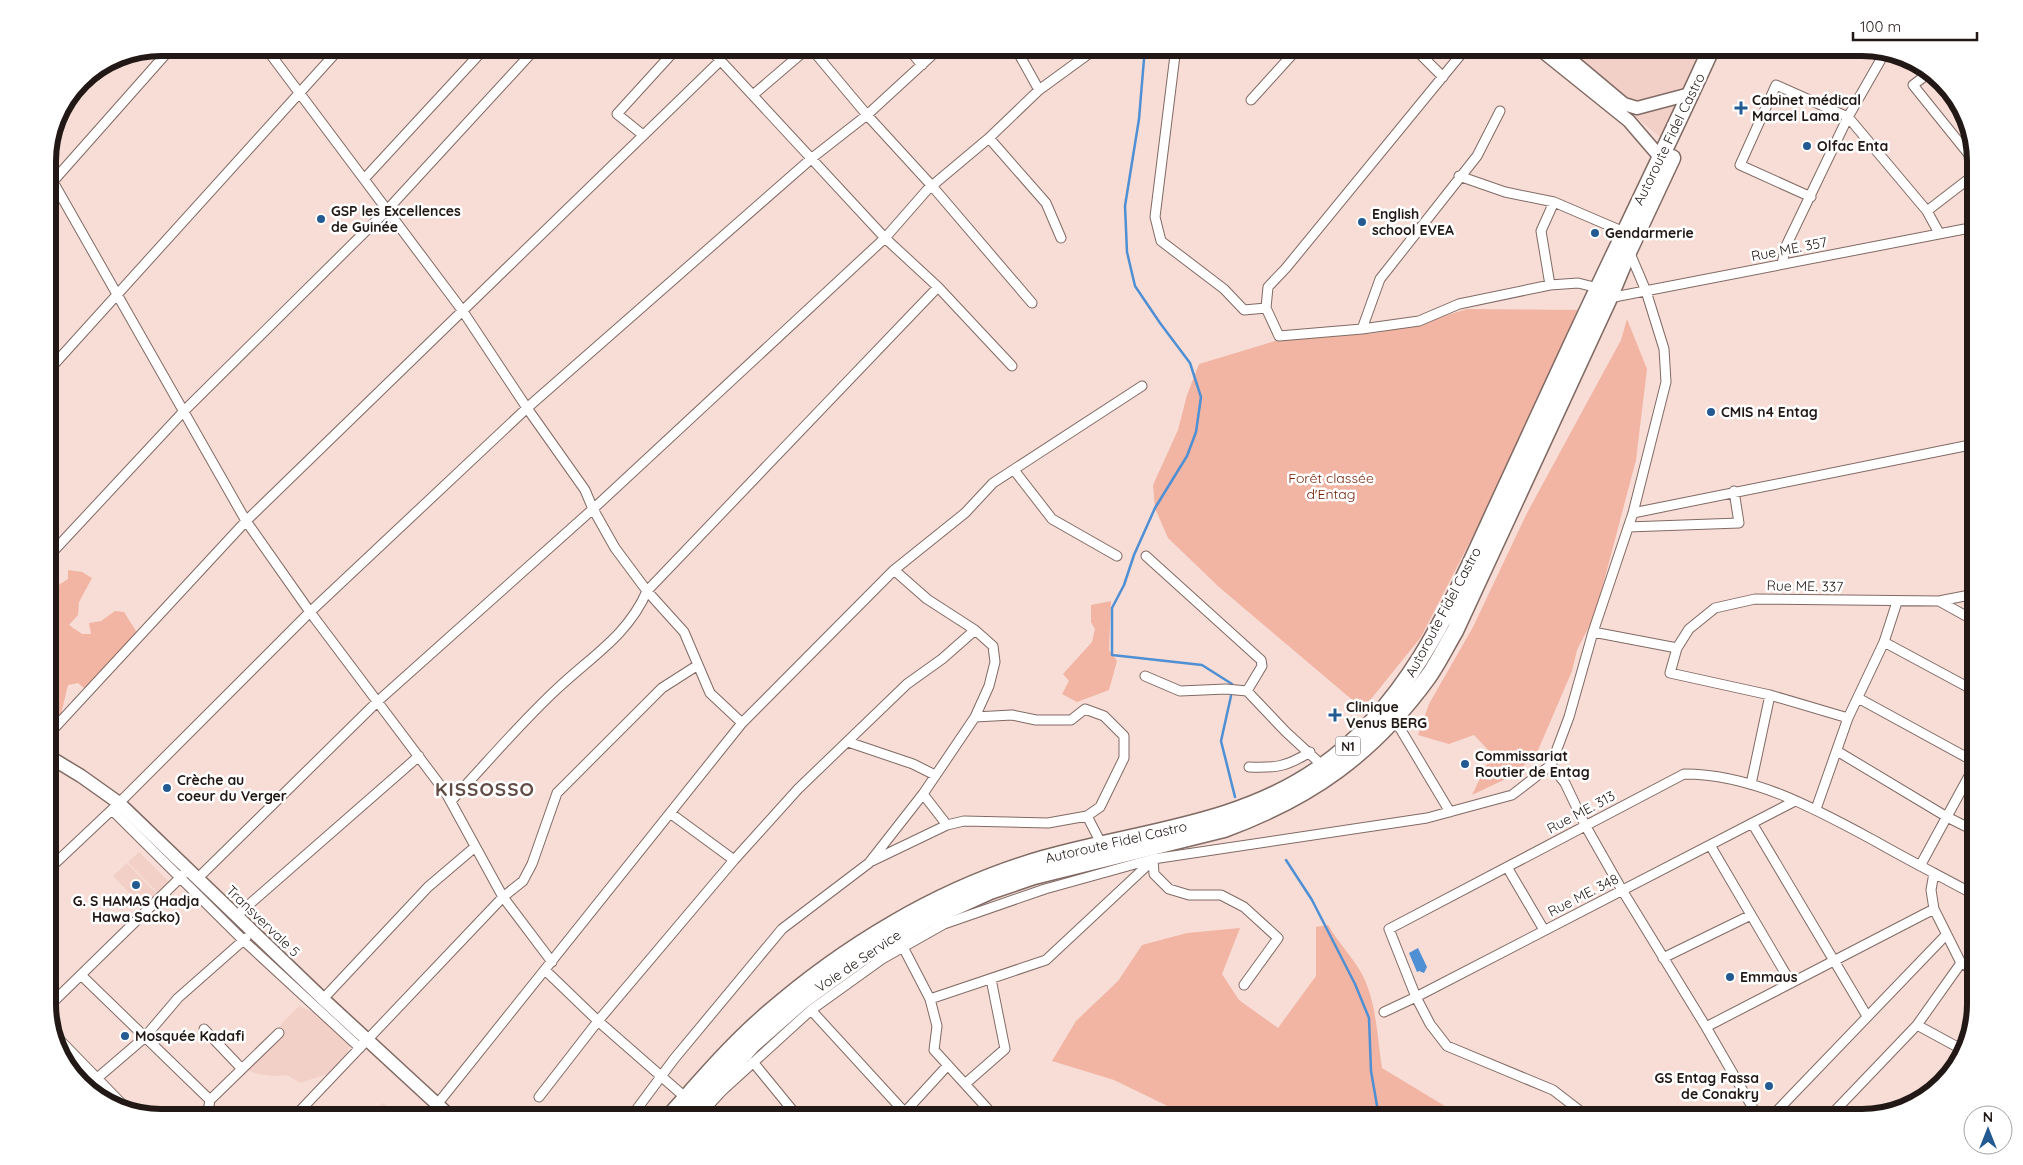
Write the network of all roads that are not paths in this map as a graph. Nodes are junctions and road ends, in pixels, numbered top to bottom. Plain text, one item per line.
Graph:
1 (165, 56) edge
2 (271, 56) edge
3 (334, 56) edge
4 (479, 56) edge
5 (530, 56) edge
6 (671, 56) edge
7 (717, 56) edge
8 (799, 56) edge
9 (816, 56) edge
10 (914, 56) edge
11 (932, 56) edge
12 (1019, 56) edge
13 (1087, 56) edge
14 (1175, 56) edge
15 (1292, 56) edge
16 (1421, 56) edge
17 (1460, 56) edge
18 (1547, 56) edge
19 (1566, 56) edge
20 (1708, 56) edge
21 (1718, 56) edge
22 (1881, 58) edge
23 (721, 60) junction
24 (922, 65) junction
25 (1924, 76) edge
26 (1443, 77) junction
27 (1038, 90) junction
28 (301, 93) junction
29 (1690, 94) junction
30 (753, 95) junction
31 (1251, 100) dead end
32 (1500, 111) dead end
33 (867, 115) junction
34 (1848, 117) junction
35 (643, 135) junction
36 (989, 138) junction
37 (1966, 151) edge
38 (812, 158) junction
39 (1665, 160) junction
40 (1459, 176) junction
41 (56, 178) edge
42 (365, 178) junction
43 (1967, 180) edge
44 (932, 186) junction
45 (56, 192) edge
46 (1811, 197) junction
47 (1554, 202) junction
48 (388, 209) junction
49 (1926, 211) junction
50 (1967, 228) edge
51 (1624, 232) junction
52 (1939, 233) junction
53 (885, 238) junction
54 (1061, 238) dead end
55 (1629, 250) junction
56 (1782, 264) junction
57 (1550, 285) junction
58 (938, 288) junction
59 (1646, 291) junction
60 (1604, 293) junction
61 (116, 294) junction
62 (1032, 303) dead end
63 (1266, 308) junction
64 (462, 310) junction
65 (1362, 329) junction
66 (56, 362) edge
67 (1012, 366) dead end
68 (1142, 386) dead end
69 (527, 408) junction
70 (184, 410) junction
71 (1967, 446) edge
72 (1014, 470) junction
73 (1734, 491) junction
74 (593, 509) junction
75 (1633, 513) junction
76 (246, 521) junction
77 (1628, 527) junction
78 (56, 548) edge
79 (1117, 556) dead end
80 (1146, 556) dead end
81 (894, 570) junction
82 (647, 591) junction
83 (1967, 596) edge
84 (1939, 601) junction
85 (1897, 602) junction
86 (310, 612) junction
87 (1967, 617) edge
88 (975, 630) junction
89 (1593, 632) junction
90 (1884, 642) junction
91 (1678, 648) junction
92 (698, 665) junction
93 (1145, 676) dead end
94 (1967, 687) edge
95 (1248, 692) junction
96 (1770, 695) junction
97 (1858, 698) junction
98 (378, 701) junction
99 (975, 717) junction
100 (1848, 718) junction
101 (1395, 720) junction
102 (742, 723) junction
103 (56, 726) edge
104 (848, 742) junction
105 (1837, 751) junction
106 (1310, 752) junction
107 (419, 756) junction
108 (1967, 759) edge
109 (56, 761) edge
110 (1551, 764) junction
111 (1323, 766) junction
112 (1249, 767) dead end
113 (935, 776) junction
114 (1967, 779) edge
115 (1750, 784) junction
116 (923, 794) junction
117 (451, 801) junction
118 (1795, 801) junction
119 (115, 807) junction
120 (1816, 810) junction
121 (1450, 812) junction
122 (670, 813) junction
123 (1087, 816) junction
124 (1947, 817) junction
125 (1752, 823) junction
126 (947, 825) junction
127 (1585, 825) junction
128 (1967, 827) edge
129 (1102, 845) junction
130 (1710, 845) junction
131 (476, 847) junction
132 (1152, 853) junction
133 (734, 860) junction
134 (56, 862) edge
135 (869, 862) junction
136 (1920, 866) junction
137 (1507, 867) junction
138 (1934, 873) junction
139 (189, 876) junction
140 (1622, 890) junction
141 (1967, 890) edge
142 (503, 897) junction
143 (1934, 909) junction
144 (1751, 915) junction
145 (236, 916) junction
146 (1544, 930) junction
147 (253, 932) junction
148 (1946, 935) junction
149 (243, 940) junction
150 (902, 947) junction
151 (1663, 958) junction
152 (1834, 961) junction
153 (552, 962) junction
154 (1961, 963) junction
155 (1967, 966) edge
156 (545, 970) junction
157 (81, 975) junction
158 (991, 979) junction
159 (1791, 983) junction
160 (1244, 985) dead end
161 (1416, 997) junction
162 (56, 999) edge
163 (323, 999) junction
164 (930, 999) junction
165 (811, 1010) junction
166 (1384, 1012) dead end
167 (1867, 1016) junction
168 (598, 1021) junction
169 (1917, 1024) junction
170 (1706, 1027) junction
171 (204, 1028) dead end
172 (279, 1033) dead end
173 (144, 1038) junction
174 (364, 1044) junction
175 (65, 1046) edge
176 (1958, 1047) edge
177 (753, 1062) junction
178 (948, 1065) junction
179 (242, 1069) junction
180 (661, 1077) junction
181 (96, 1078) junction
182 (92, 1082) edge
183 (965, 1084) junction
184 (539, 1097) dead end
185 (686, 1098) junction
186 (117, 1099) edge
187 (210, 1100) junction
188 (437, 1105) junction
189 (208, 1109) edge
190 (303, 1109) edge
191 (434, 1109) edge
192 (441, 1109) edge
193 (638, 1109) edge
194 (677, 1109) edge
195 (696, 1109) edge
196 (706, 1109) edge
197 (791, 1109) edge
198 (901, 1109) edge
199 (911, 1109) edge
200 (987, 1109) edge
201 (1576, 1109) edge
202 (1753, 1109) edge
203 (1780, 1109) edge
204 (1838, 1109) edge

1 - 41 street
2 - 28 street
3 - 28 street
4 - 42 street
5 - 48 street
6 - 35 street
7 - 23 street
8 - 30 street
9 - 33 street
10 - 24 street
11 - 24 street
12 - 27 street
13 - 27 street
14 - 63 street
15 - 31 street
16 - 26 street
17 - 26 street
18 - 39 main road
19 - 29 main road
20 - 29 highway, Autoroute Fidel Castro / N1
21 - 39 highway, Autoroute Fidel Castro / N1
22 - 34 street
23 - 30 street
23 - 35 street
24 - 33 street
25 - 37 street
26 - 63 street
27 - 36 street
28 - 42 street
28 - 61 street
29 - 39 highway, Autoroute Fidel Castro / N1
30 - 38 street
32 - 40 street
33 - 38 street
33 - 44 street
34 - 46 street
34 - 46 street
34 - 49 street
35 - 64 street
36 - 44 street
36 - 54 street
38 - 53 street
38 - 69 street
39 - 51 highway, Autoroute Fidel Castro / N1
39 - 55 highway, Autoroute Fidel Castro / N1
40 - 47 street
40 - 65 street
42 - 48 street
43 - 49 street
44 - 53 street
44 - 62 street
45 - 61 street
46 - 56 street
47 - 51 street
47 - 57 street
48 - 64 street
48 - 70 street
49 - 52 street
50 - 52 street, Rue ME. 357
51 - 60 highway, Autoroute Fidel Castro / N1
52 - 56 street, Rue ME. 357
53 - 58 street
53 - 74 street
55 - 59 street
55 - 60 highway, Autoroute Fidel Castro / N1
56 - 59 street, Rue ME. 357
57 - 60 street
57 - 65 street
58 - 67 street
58 - 82 street
59 - 60 street, Rue ME. 357
59 - 75 street
60 - 101 highway, Autoroute Fidel Castro / N1
60 - 111 highway, Autoroute Fidel Castro / N1
61 - 66 street
61 - 70 street
63 - 65 street
64 - 69 street
64 - 76 street
68 - 72 street
69 - 74 street
69 - 86 street
70 - 76 street
70 - 78 street
71 - 73 street
72 - 79 street
72 - 81 street
73 - 75 street
73 - 77 street
74 - 82 street
74 - 98 street
75 - 77 street
76 - 86 street
76 - 103 street
77 - 89 street
80 - 95 street
81 - 88 street
81 - 102 street
82 - 92 street
82 - 117 street
83 - 84 street, Rue ME. 337
84 - 85 street, Rue ME. 337
84 - 87 street
85 - 90 street
85 - 91 street, Rue ME. 337
86 - 98 street
86 - 119 street
88 - 99 street
88 - 104 street
89 - 91 street
89 - 110 street
90 - 94 street
90 - 97 street
91 - 96 street, Rue ME. 337
92 - 102 street
92 - 142 street
93 - 95 street
95 - 106 street
96 - 100 street
96 - 115 street
97 - 100 street
97 - 108 street
98 - 107 street
98 - 139 street
99 - 113 street
99 - 123 street
100 - 105 street
101 - 121 street
101 - 132 highway, Autoroute Fidel Castro / N1
102 - 122 street
104 - 113 street
104 - 133 street
105 - 120 street
105 - 124 street
106 - 111 street
106 - 112 street
107 - 117 street
107 - 145 street
109 - 119 main road, Transvervale 5
110 - 121 street, Voie de Service
110 - 127 street
111 - 129 highway, Autoroute Fidel Castro / N1
113 - 116 street
114 - 124 street
115 - 118 street, Rue ME. 313
115 - 127 street, Rue ME. 313
116 - 126 street
116 - 135 street
117 - 131 street
118 - 120 street, Rue ME. 313
118 - 125 street, Rue ME. 348
119 - 134 street
119 - 139 main road, Transvervale 5
120 - 136 street, Rue ME. 313
121 - 132 street, Voie de Service
122 - 133 street
122 - 153 street
123 - 126 street
123 - 129 street
124 - 128 street
124 - 136 street
125 - 130 street, Rue ME. 348
125 - 152 street
126 - 135 street
127 - 137 street, Rue ME. 313
127 - 140 street
129 - 185 highway, Autoroute Fidel Castro / N1
130 - 140 street, Rue ME. 348
130 - 144 street
131 - 142 street
131 - 163 street
132 - 150 street, Voie de Service
132 - 158 street
132 - 160 street
132 - 195 highway, Autoroute Fidel Castro / N1
133 - 168 street
135 - 180 street
136 - 138 street, Rue ME. 313
137 - 146 street
137 - 161 street, Rue ME. 313
138 - 141 street, Rue ME. 313
138 - 143 street
139 - 145 main road, Transvervale 5
139 - 149 street
139 - 157 street
140 - 146 street, Rue ME. 348
140 - 151 street
142 - 153 street
142 - 174 street
143 - 148 street
143 - 152 street
144 - 151 street
144 - 159 street
145 - 147 main road, Transvervale 5
146 - 161 street, Rue ME. 348
147 - 149 street
147 - 163 main road, Transvervale 5
148 - 154 street
148 - 167 street
149 - 173 street
149 - 174 street
150 - 164 street
150 - 165 street, Voie de Service
151 - 170 street
152 - 159 street
152 - 167 street
153 - 156 street
154 - 155 street
154 - 169 street
156 - 168 street
156 - 188 street
157 - 162 street
157 - 173 street
158 - 164 street
158 - 183 street
159 - 170 street
161 - 166 street, Rue ME. 348
161 - 201 street
163 - 174 main road, Transvervale 5
164 - 178 street
165 - 177 street, Voie de Service
165 - 198 street
167 - 203 street
168 - 180 street
168 - 184 street
169 - 176 street
169 - 204 street
170 - 202 street
171 - 179 street
172 - 179 street
173 - 181 street
173 - 187 street
174 - 188 main road, Transvervale 5
174 - 190 street
175 - 181 street
177 - 196 street, Voie de Service
177 - 197 street
178 - 183 street
178 - 199 street
179 - 187 street
180 - 185 street
180 - 193 street
181 - 182 street
181 - 186 street
183 - 200 street
185 - 194 highway, Autoroute Fidel Castro / N1
187 - 189 street
188 - 191 street
188 - 192 main road, Transvervale 5

